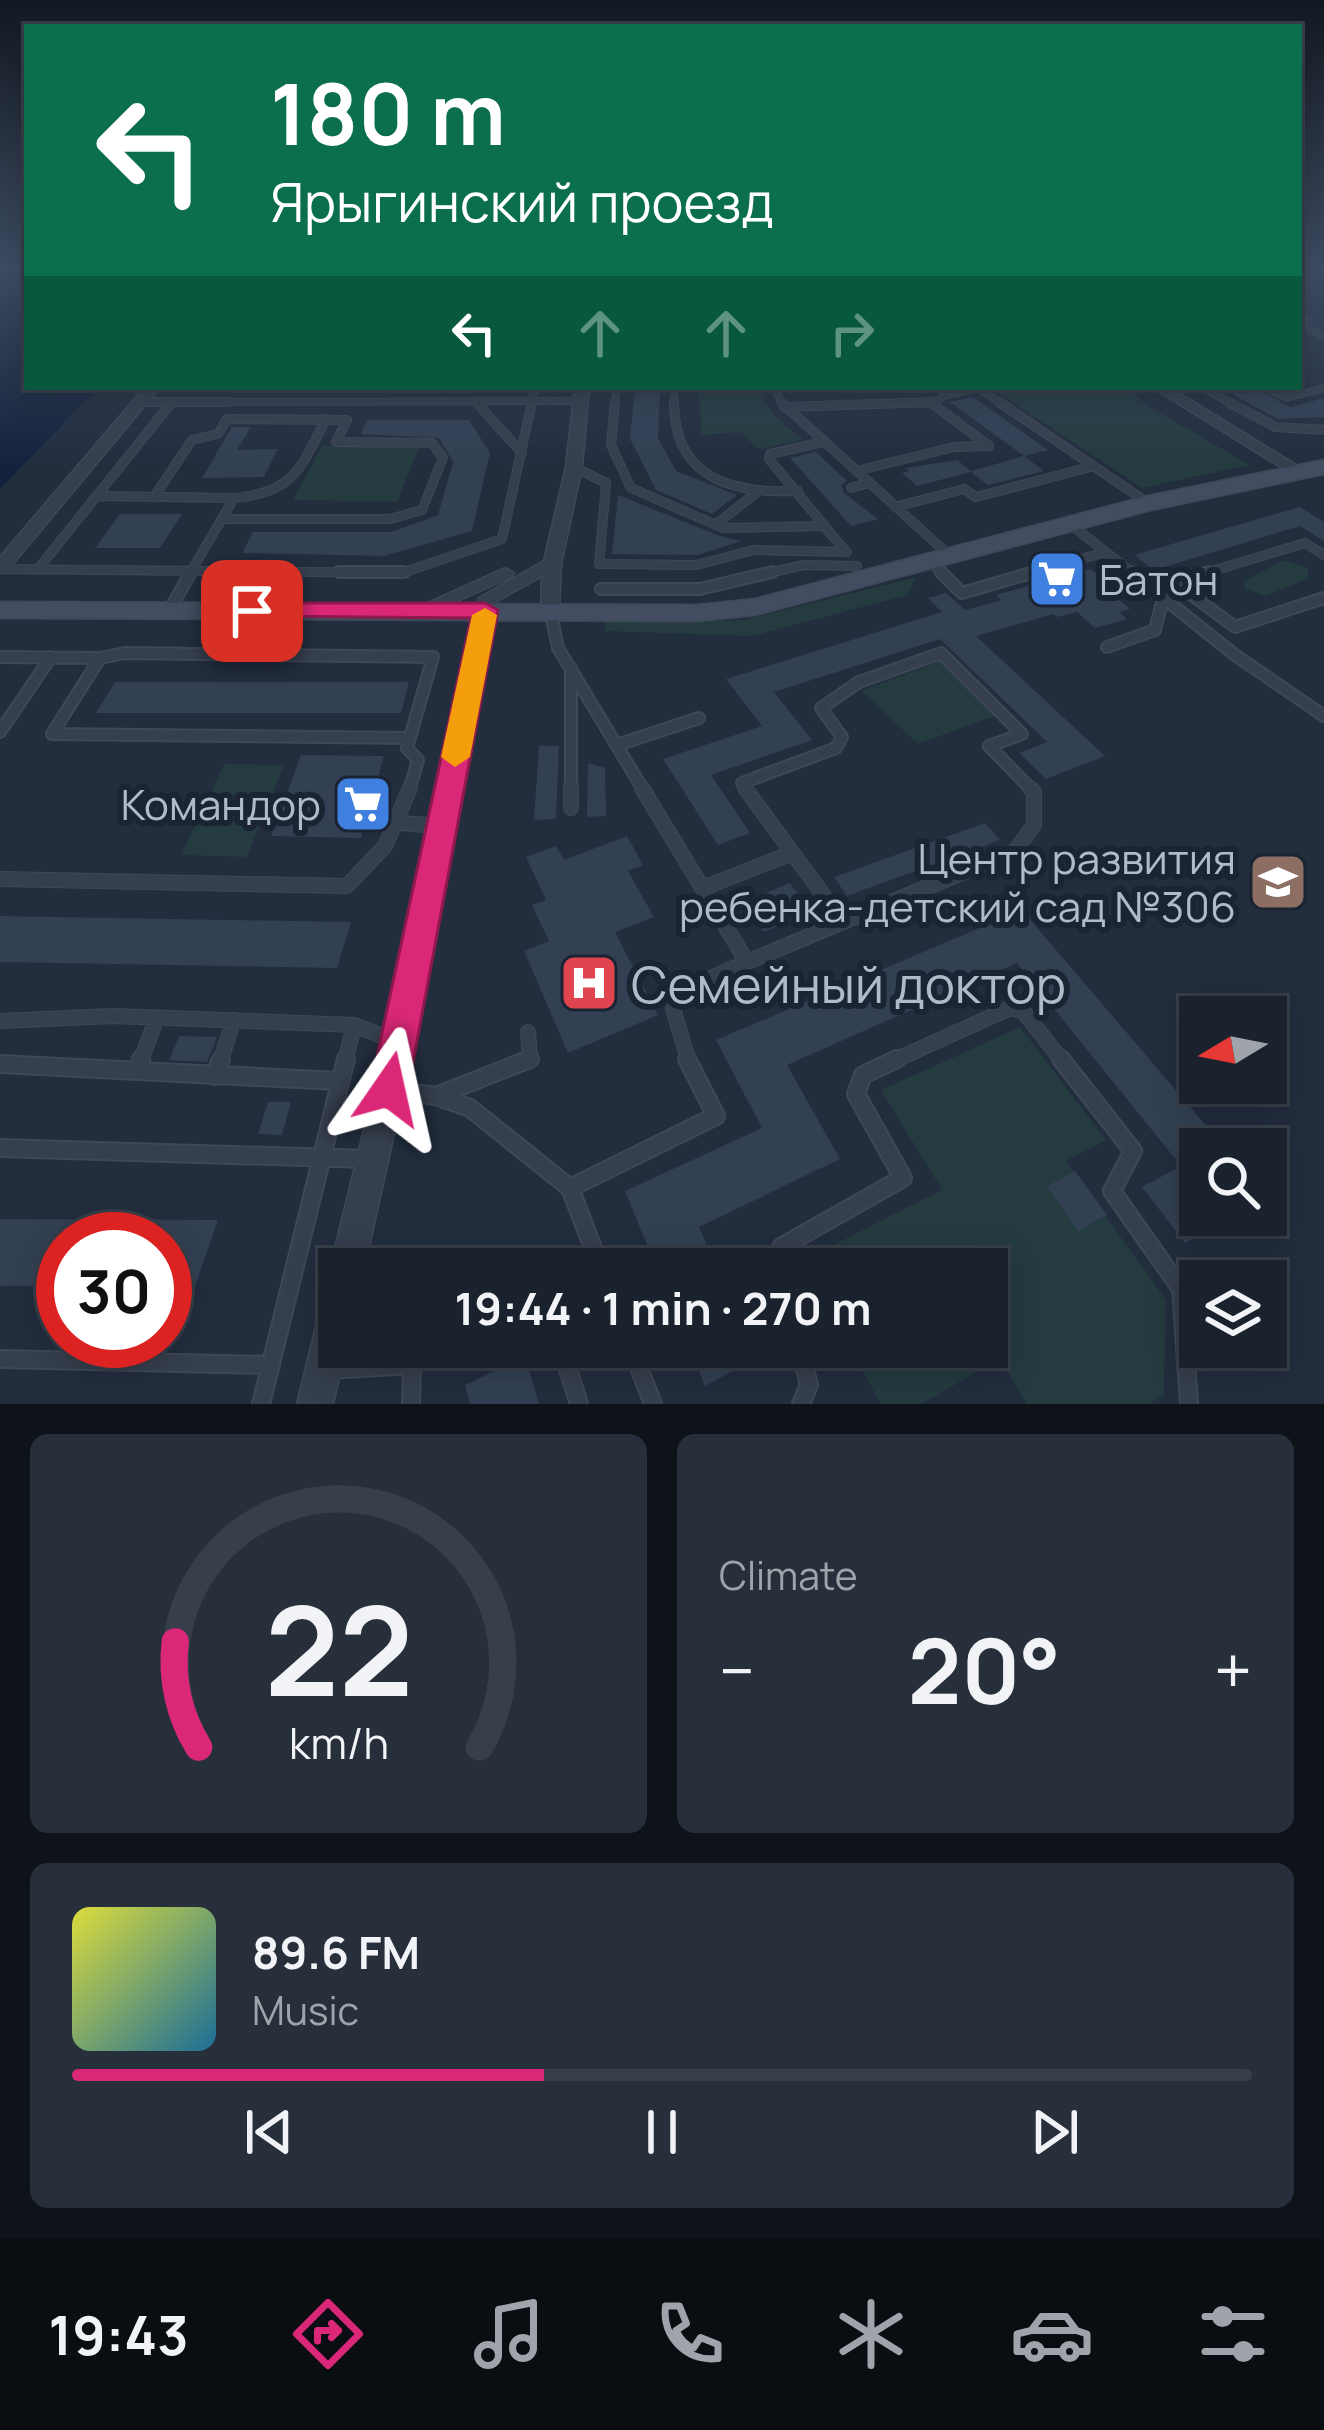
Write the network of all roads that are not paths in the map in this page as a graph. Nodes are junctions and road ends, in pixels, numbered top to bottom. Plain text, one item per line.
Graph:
1 (1324, 388) edge
2 (151, 390) edge
3 (322, 390) edge
4 (534, 390) edge
5 (617, 390) edge
6 (674, 390) edge
7 (776, 390) edge
8 (968, 390) edge
9 (982, 390) edge
10 (1165, 390) edge
11 (1208, 390) edge
12 (1271, 390) edge
13 (581, 394) edge
14 (172, 402) junction
15 (476, 402) junction
16 (532, 402) junction
17 (140, 403) junction
18 (320, 403) junction
19 (357, 404) junction
20 (934, 405) junction
21 (784, 407) junction
22 (326, 419) junction
23 (347, 420) junction
24 (1324, 430) edge
25 (823, 442) junction
26 (522, 453) junction
27 (1094, 466) junction
28 (574, 467) junction
29 (1312, 470) edge
30 (856, 471) junction
31 (869, 483) junction
32 (1324, 486) edge
33 (851, 488) dead end
34 (798, 491) junction
35 (756, 493) junction
36 (96, 496) junction
37 (154, 497) junction
38 (234, 498) junction
39 (1148, 503) junction
40 (895, 507) junction
41 (222, 519) junction
42 (1070, 524) junction
43 (715, 525) junction
44 (825, 526) junction
45 (1106, 551) junction
46 (847, 552) junction
47 (1324, 555) edge
48 (553, 557) junction
49 (940, 559) junction
50 (0, 568) edge
51 (38, 569) junction
52 (191, 572) junction
53 (862, 572) junction
54 (1177, 584) junction
55 (601, 589) dead end
56 (1159, 594) junction
57 (1324, 598) edge
58 (0, 610) edge
59 (485, 610) junction
60 (550, 610) junction
61 (169, 611) junction
62 (418, 611) junction
63 (1107, 647) dead end
64 (0, 657) edge
65 (52, 657) junction
66 (100, 658) junction
67 (572, 668) junction
68 (1324, 716) edge
69 (699, 718) dead end
70 (0, 731) edge
71 (410, 738) junction
72 (617, 745) junction
73 (571, 808) dead end
74 (400, 823) junction
75 (440, 826) junction
76 (792, 853) junction
77 (0, 879) edge
78 (703, 888) junction
79 (843, 922) junction
80 (747, 962) junction
81 (157, 1018) junction
82 (234, 1020) junction
83 (0, 1021) edge
84 (354, 1024) junction
85 (528, 1032) dead end
86 (398, 1042) junction
87 (0, 1064) edge
88 (137, 1070) junction
89 (215, 1076) junction
90 (338, 1081) junction
91 (389, 1089) junction
92 (436, 1096) junction
93 (0, 1148) edge
94 (318, 1157) junction
95 (373, 1160) junction
96 (570, 1188) junction
97 (352, 1248) edge
98 (593, 1248) edge
99 (781, 1248) edge
100 (0, 1359) edge
101 (271, 1365) junction
102 (403, 1368) edge
103 (412, 1368) edge
104 (568, 1368) edge
105 (639, 1368) edge
106 (805, 1368) edge
107 (319, 1387) edge
108 (261, 1404) edge
109 (411, 1404) edge
110 (579, 1404) edge
111 (653, 1404) edge
112 (801, 1404) edge
113 (1189, 1404) edge

1 - 12 lane
2 - 17 street
3 - 18 lane
4 - 16 lane
5 - 43 lane
6 - 35 lane
7 - 21 lane
8 - 20 lane
9 - 27 lane
10 - 29 street
11 - 24 lane
13 - 16 lane
13 - 28 street
14 - 17 lane
14 - 18 lane
14 - 36 lane
15 - 16 lane
15 - 19 lane
15 - 26 lane
16 - 26 lane
17 - 50 street
18 - 19 lane
19 - 23 lane
20 - 21 lane
20 - 30 lane
21 - 25 lane
22 - 23 lane
22 - 37 lane
22 - 38 lane
23 - 41 lane
25 - 30 lane
25 - 34 lane
26 - 52 lane
27 - 39 lane
27 - 40 lane
28 - 46 lane
28 - 48 street
29 - 32 main road
29 - 39 main road
30 - 31 lane
31 - 33 lane
31 - 40 lane
34 - 35 lane
34 - 44 lane
35 - 43 lane
36 - 37 lane
36 - 51 lane
37 - 38 lane
38 - 41 lane
39 - 42 main road
40 - 49 lane
41 - 52 lane
42 - 45 lane
42 - 49 main road
43 - 44 lane
44 - 46 lane
45 - 49 lane
45 - 56 lane
46 - 53 lane
47 - 54 lane
48 - 59 street
48 - 60 street
48 - 62 street
49 - 53 main road
50 - 51 lane
51 - 52 lane
52 - 61 lane
53 - 55 lane
53 - 60 main road
54 - 56 lane
54 - 57 lane
56 - 63 lane
56 - 68 lane
58 - 61 main road
59 - 60 main road
59 - 62 main road
59 - 75 street
60 - 67 lane
61 - 62 main road
64 - 65 lane
65 - 66 lane
65 - 70 lane
66 - 71 lane
66 - 71 lane
67 - 72 lane
67 - 73 lane
69 - 72 lane
71 - 74 lane
72 - 78 lane
74 - 75 lane
74 - 77 lane
75 - 86 street
76 - 78 lane
76 - 79 lane
76 - 79 lane
78 - 80 lane
79 - 80 lane
80 - 96 lane
81 - 82 lane
81 - 83 lane
81 - 88 lane
82 - 84 lane
82 - 89 lane
84 - 86 lane
84 - 90 lane
85 - 92 lane
86 - 91 street
87 - 88 lane
88 - 89 lane
89 - 90 lane
90 - 94 lane
91 - 92 lane
91 - 95 street
92 - 96 lane
93 - 94 lane
94 - 95 lane
94 - 101 lane
95 - 97 street
96 - 98 lane
99 - 113 lane
100 - 101 lane
101 - 108 lane
102 - 107 lane
103 - 109 lane
104 - 110 lane
105 - 111 lane
106 - 112 lane

